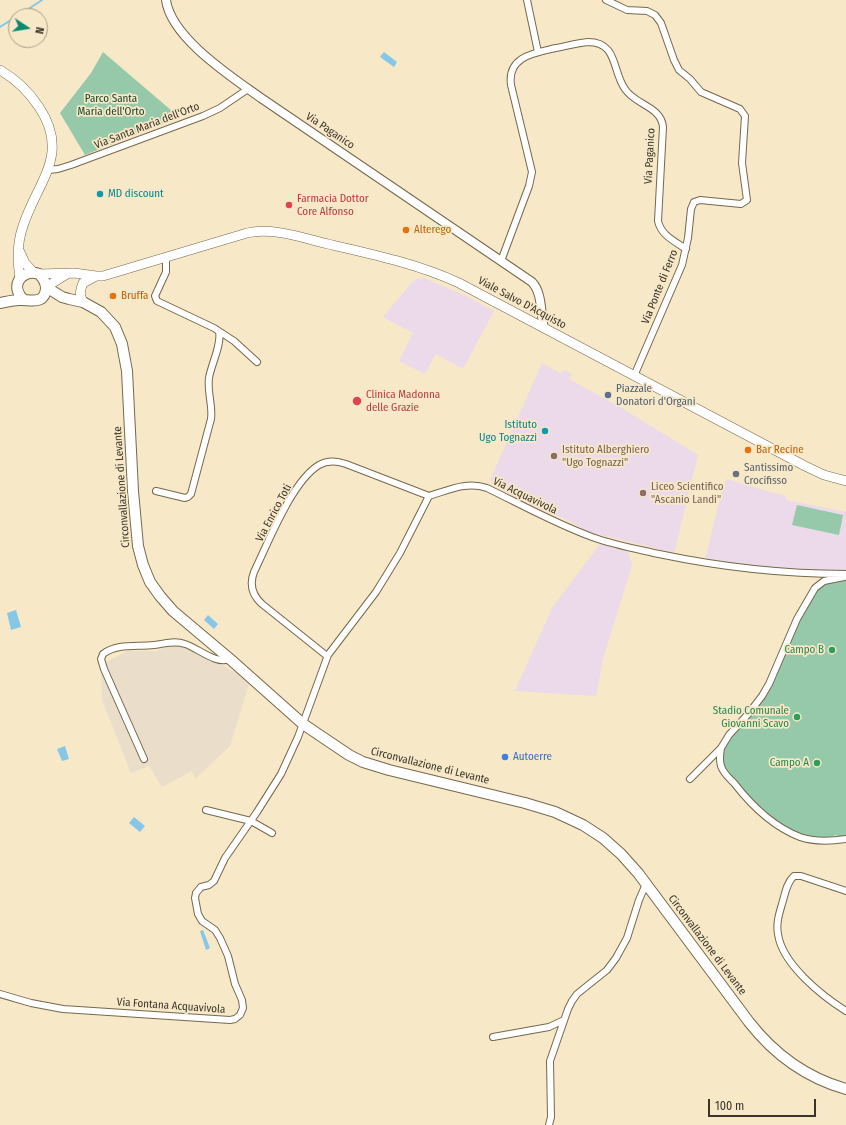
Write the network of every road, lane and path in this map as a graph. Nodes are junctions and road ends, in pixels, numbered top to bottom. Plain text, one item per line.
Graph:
1 (166, 0) edge
2 (526, 0) edge
3 (606, 0) edge
4 (538, 52) junction
5 (0, 70) edge
6 (248, 89) junction
7 (48, 170) junction
8 (19, 246) junction
9 (686, 249) junction
10 (166, 258) junction
11 (501, 261) junction
12 (37, 273) junction
13 (67, 274) junction
14 (96, 276) junction
15 (19, 282) junction
16 (46, 287) junction
17 (155, 298) junction
18 (68, 299) junction
19 (24, 300) junction
20 (39, 300) junction
21 (83, 302) junction
22 (0, 303) edge
23 (152, 305) dead end
24 (544, 328) junction
25 (220, 332) junction
26 (257, 362) dead end
27 (634, 376) junction
28 (846, 481) edge
29 (156, 491) dead end
30 (429, 496) junction
31 (846, 575) edge
32 (327, 656) junction
33 (230, 659) junction
34 (304, 724) junction
35 (721, 748) junction
36 (144, 759) dead end
37 (690, 779) dead end
38 (206, 810) dead end
39 (251, 821) junction
40 (272, 833) dead end
41 (846, 839) edge
42 (646, 884) junction
43 (846, 891) edge
44 (0, 994) edge
45 (846, 1011) edge
46 (564, 1020) junction
47 (493, 1037) dead end
48 (846, 1089) edge
49 (549, 1125) edge

1 - 6 street, Via Paganico
2 - 4 street
3 - 9 street, Via Ponte di Ferro
4 - 9 street, Via Paganico
4 - 11 street, Via Paganico
5 - 7 main road
6 - 7 street, Via Santa Maria dell'Orto
6 - 11 street, Via Paganico
7 - 8 main road
8 - 12 main road
8 - 15 main road
9 - 27 street, Via Ponte di Ferro
10 - 14 main road, Viale Salvo D'Acquisto
10 - 17 street
10 - 24 main road, Viale Salvo D'Acquisto
11 - 24 street, Via Paganico
12 - 13 main road, Viale Salvo D'Acquisto
12 - 15 main road
12 - 16 main road
13 - 14 main road, Viale Salvo D'Acquisto
13 - 16 main road
14 - 21 main road
15 - 19 main road
15 - 22 main road
16 - 18 main road, Circonvallazione di Levante
16 - 20 main road
17 - 23 street
17 - 25 street
18 - 20 main road
18 - 21 main road, Circonvallazione di Levante
19 - 20 main road
19 - 22 main road
21 - 33 main road, Circonvallazione di Levante
24 - 27 main road, Viale Salvo D'Acquisto
25 - 26 street
25 - 29 street
27 - 28 main road, Viale Salvo D'Acquisto
30 - 31 street, Via Acquavivola
30 - 32 street
30 - 32 street, Via Enrico Toti
31 - 35 street
32 - 34 street
33 - 34 main road, Circonvallazione di Levante
33 - 36 street
34 - 39 street, Via Fontana Acquavivola
34 - 42 main road, Circonvallazione di Levante
35 - 37 street
35 - 41 street
38 - 39 street
39 - 40 street
39 - 44 street, Via Fontana Acquavivola
42 - 46 street
42 - 48 main road, Circonvallazione di Levante
43 - 45 street
46 - 47 street
46 - 49 street

